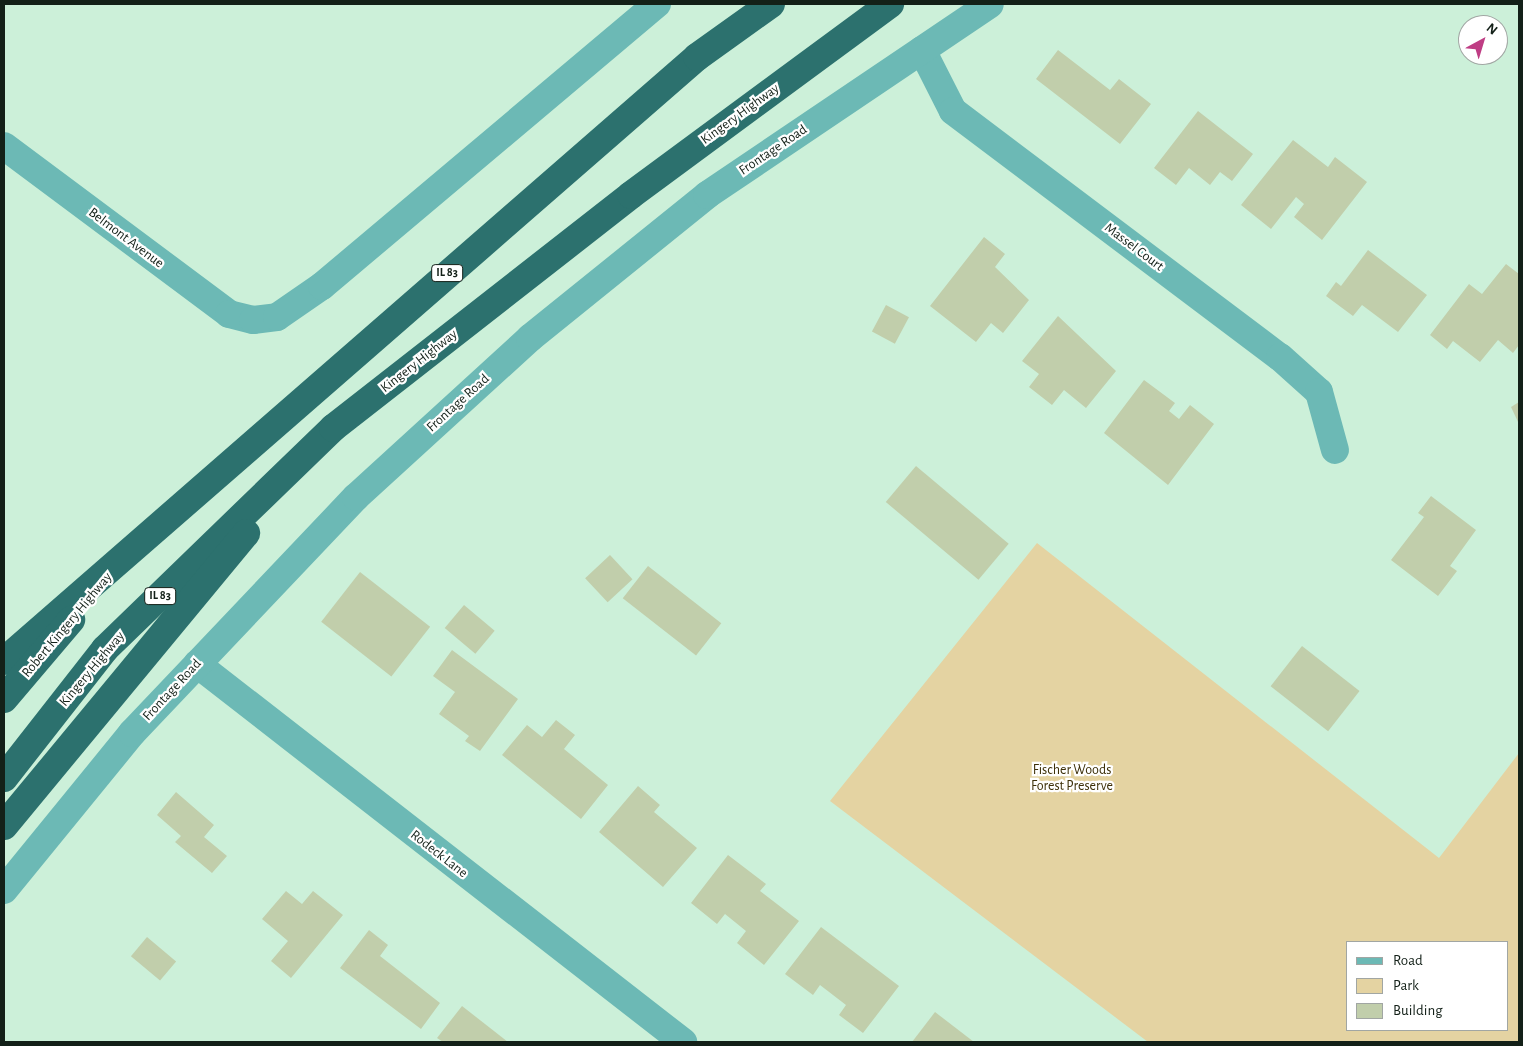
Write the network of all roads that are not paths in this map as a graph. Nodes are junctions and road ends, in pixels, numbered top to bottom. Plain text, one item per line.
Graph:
1 (657, 4) edge
2 (771, 4) edge
3 (890, 4) edge
4 (990, 4) edge
5 (922, 50) junction
6 (4, 146) edge
7 (333, 428) junction
8 (1335, 450) dead end
9 (130, 550) junction
10 (4, 660) edge
11 (197, 664) junction
12 (4, 699) edge
13 (4, 778) edge
14 (4, 826) edge
15 (4, 890) edge
16 (683, 1042) edge

1 - 6 street, Belmont Avenue
2 - 9 highway, IL 83
3 - 7 highway, Kingery Highway / IL 83
4 - 5 street, Frontage Road
5 - 8 street, Massel Court
5 - 11 street, Frontage Road
7 - 13 highway, Kingery Highway / IL 83
7 - 14 highway
9 - 10 highway
9 - 12 highway, Robert Kingery Highway / IL 83
11 - 15 street, Frontage Road
11 - 16 street, Rodeck Lane

